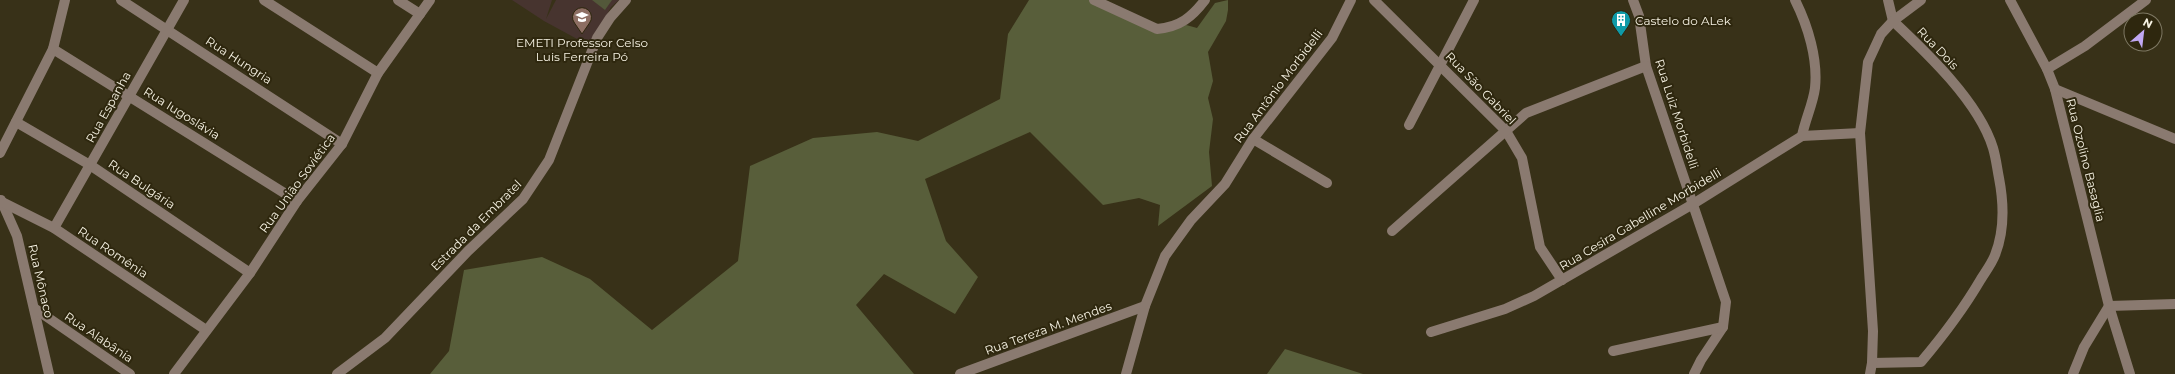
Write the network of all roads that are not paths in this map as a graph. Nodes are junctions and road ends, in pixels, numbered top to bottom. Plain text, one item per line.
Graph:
1 (65, 0) edge
2 (121, 0) edge
3 (184, 0) edge
4 (264, 0) edge
5 (398, 0) edge
6 (430, 0) edge
7 (626, 0) edge
8 (1094, 0) edge
9 (1205, 0) edge
10 (1351, 0) edge
11 (1374, 0) edge
12 (1474, 0) edge
13 (1633, 0) edge
14 (1794, 0) edge
15 (1888, 0) edge
16 (1921, 0) edge
17 (2010, 0) edge
18 (2146, 0) edge
19 (420, 14) junction
20 (1893, 21) junction
21 (167, 28) junction
22 (53, 49) junction
23 (1441, 65) junction
24 (1646, 66) junction
25 (2047, 69) junction
26 (378, 73) junction
27 (2055, 89) junction
28 (130, 95) junction
29 (16, 122) junction
30 (1409, 125) dead end
31 (1506, 131) junction
32 (1860, 133) junction
33 (1802, 136) junction
34 (2175, 138) edge
35 (1253, 139) junction
36 (342, 144) junction
37 (0, 153) edge
38 (90, 165) junction
39 (1327, 183) dead end
40 (1, 201) edge
41 (297, 201) junction
42 (1693, 204) junction
43 (54, 228) junction
44 (1392, 231) dead end
45 (250, 273) junction
46 (1562, 280) junction
47 (2175, 304) edge
48 (1145, 306) junction
49 (2109, 306) junction
50 (34, 308) junction
51 (1723, 327) junction
52 (206, 330) junction
53 (1431, 332) dead end
54 (1613, 351) dead end
55 (1872, 363) junction
56 (49, 374) edge
57 (130, 374) edge
58 (174, 374) edge
59 (337, 374) edge
60 (960, 374) edge
61 (1126, 374) edge
62 (1694, 374) edge
63 (1870, 374) edge
64 (2073, 374) edge
65 (2130, 374) edge

1 - 22 street
2 - 21 street, Rua Hungria
3 - 21 street, Rua Espanha
4 - 26 street
5 - 19 street
6 - 19 street, Rua União Soviética
7 - 59 street, Estrada da Embratel
8 - 9 street
10 - 35 street, Rua Antônio Morbidelli
11 - 23 street, Rua São Gabriel
12 - 23 street
13 - 24 street, Rua Luiz Morbidelli
14 - 33 street
15 - 20 street
16 - 20 street
17 - 25 street, Rua Ozolino Basaglia
18 - 25 street
19 - 26 street, Rua União Soviética
20 - 32 street
20 - 55 street, Rua Dois
21 - 28 street, Rua Espanha
21 - 36 street, Rua Hungria
22 - 28 street, Rua Iugoslávia
22 - 29 street
23 - 30 street
23 - 31 street, Rua São Gabriel
24 - 31 street
24 - 42 street, Rua Luiz Morbidelli
25 - 27 street, Rua Ozolino Basaglia
26 - 36 street, Rua União Soviética
27 - 34 street
27 - 49 street, Rua Ozolino Basaglia
28 - 38 street, Rua Espanha
28 - 41 street, Rua Iugoslávia
29 - 37 street
29 - 38 street, Rua Bulgária
31 - 44 street
31 - 46 street, Rua São Gabriel
32 - 33 street, Rua Cesira Gabelline Morbidelli
32 - 55 street
33 - 42 street, Rua Cesira Gabelline Morbidelli
35 - 39 street
35 - 48 street, Rua Antônio Morbidelli
36 - 41 street, Rua União Soviética
38 - 43 street, Rua Espanha
38 - 45 street, Rua Bulgária
40 - 43 street, Rua Romênia
40 - 50 street, Rua Mônaco
41 - 45 street, Rua União Soviética
42 - 46 street, Rua Cesira Gabelline Morbidelli
42 - 51 street, Rua Luiz Morbidelli
43 - 52 street, Rua Romênia
45 - 52 street, Rua União Soviética
46 - 53 street, Rua Cesira Gabelline Morbidelli
47 - 49 street
48 - 60 street, Rua Tereza M. Mendes
48 - 61 street, Rua Antônio Morbidelli
49 - 64 street
49 - 65 street, Rua Ozolino Basaglia
50 - 56 street, Rua Mônaco
50 - 57 street, Rua Alabânia
51 - 54 street
51 - 62 street
52 - 58 street, Rua União Soviética
55 - 63 street

